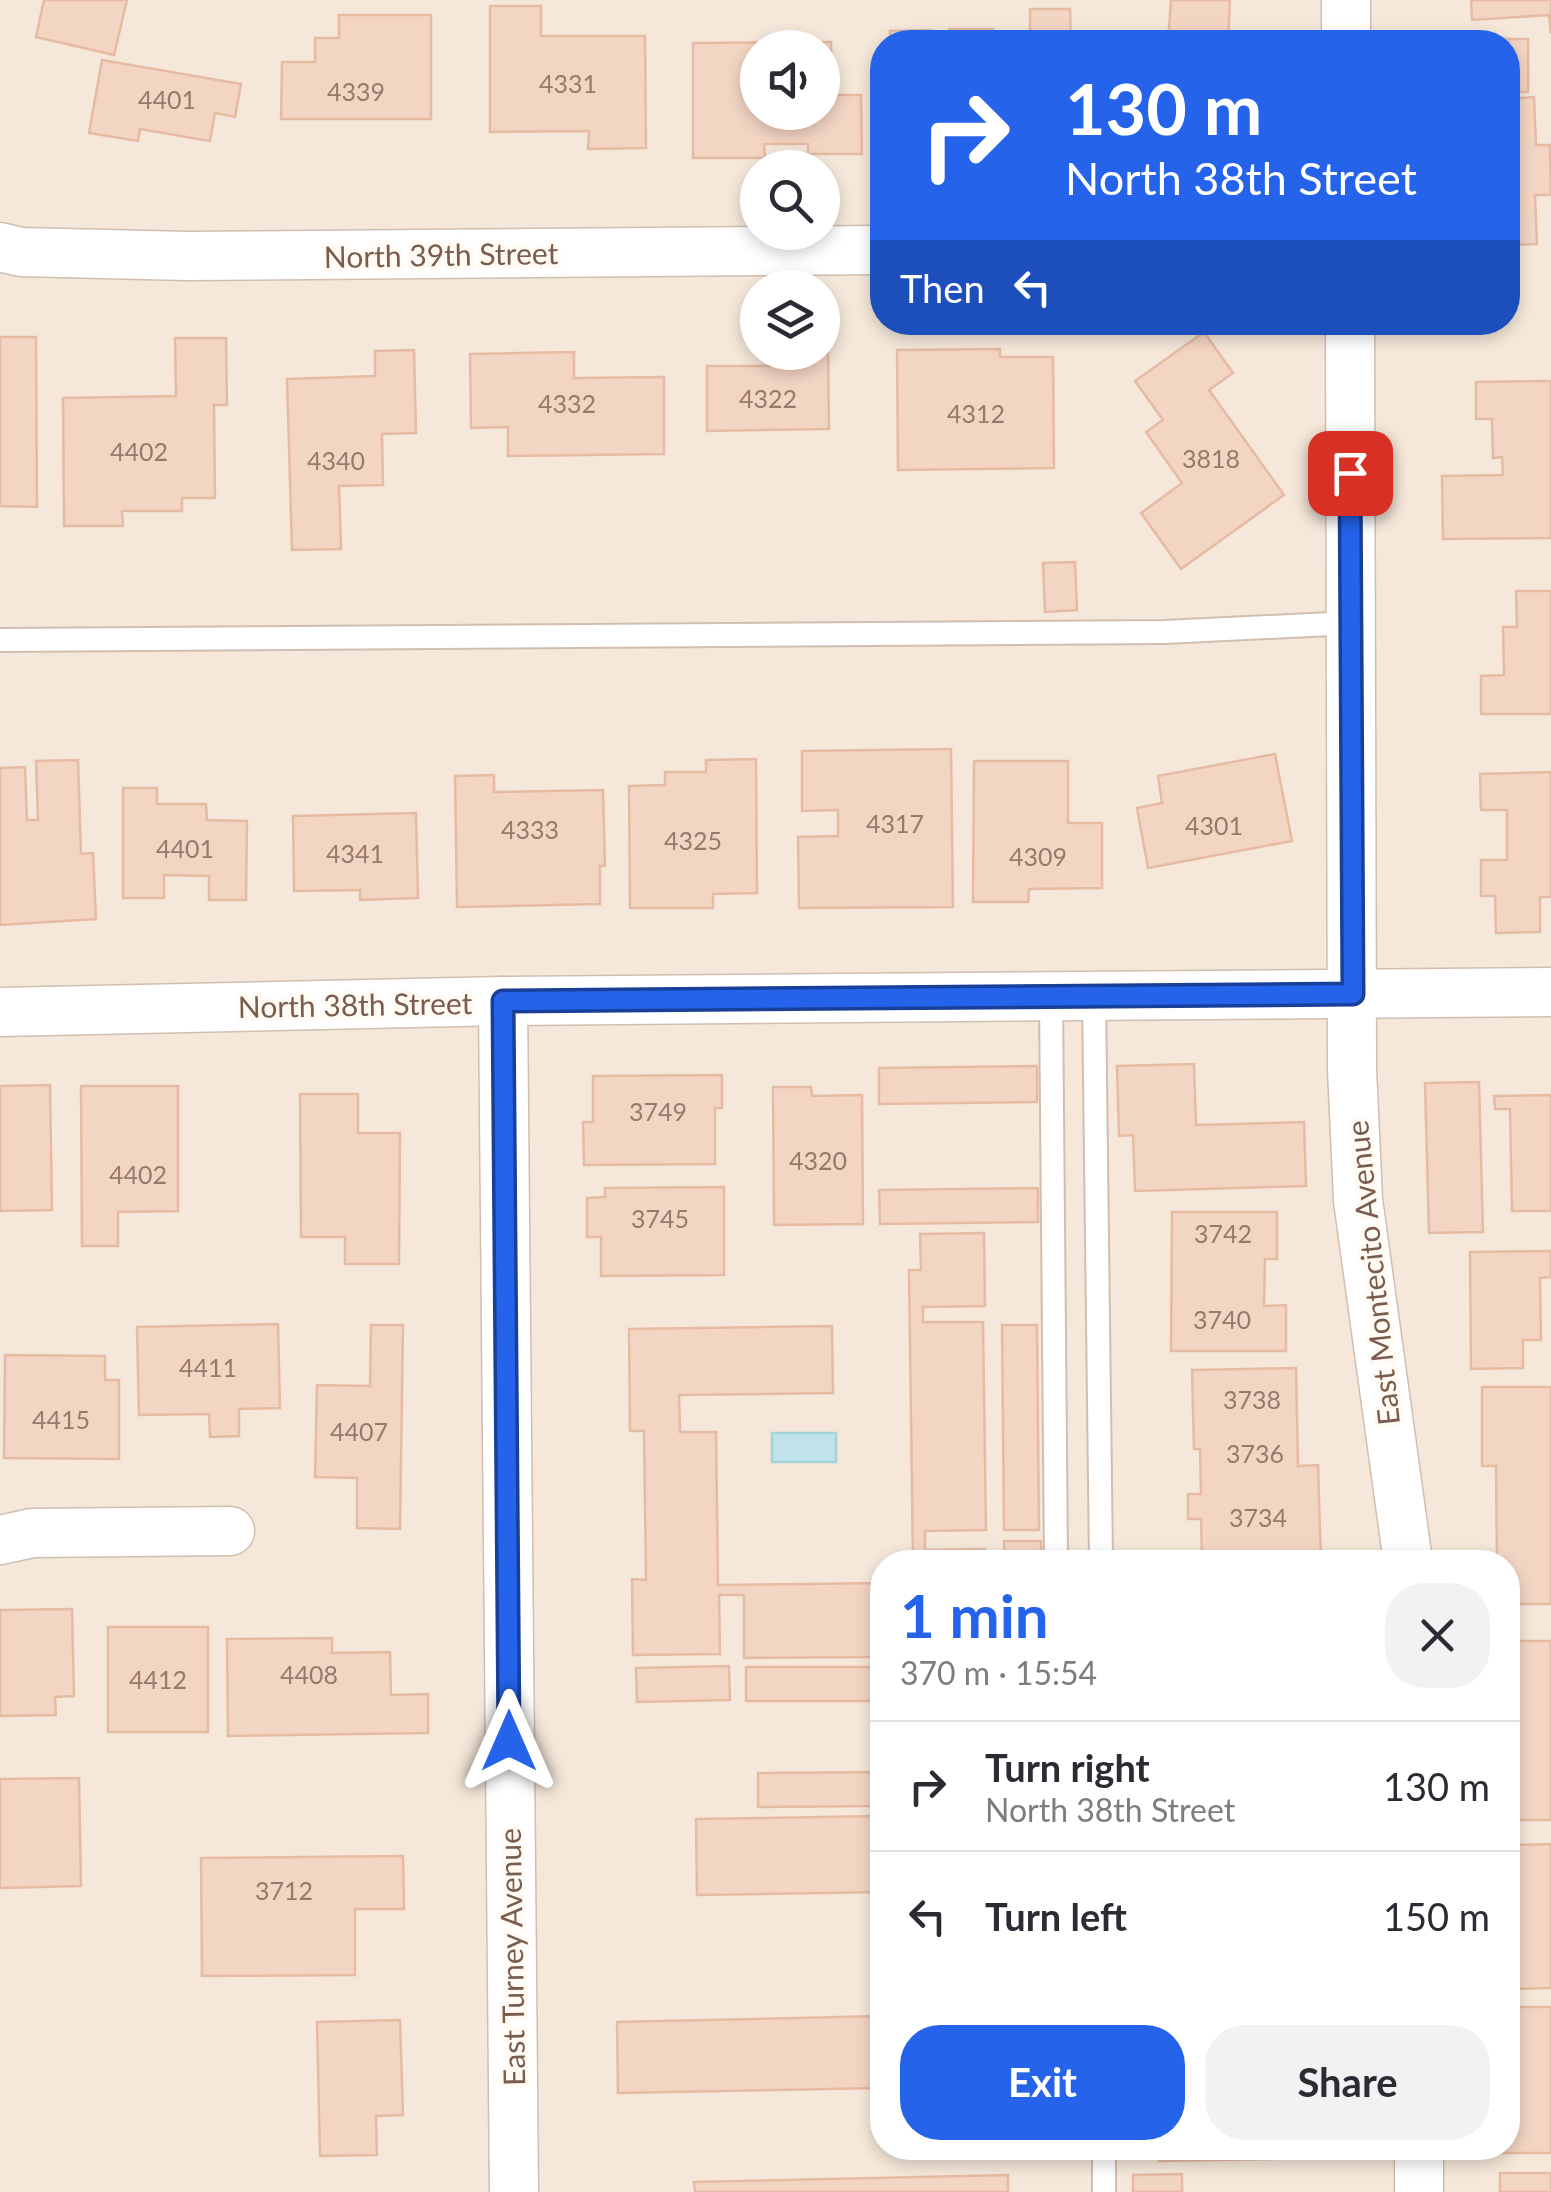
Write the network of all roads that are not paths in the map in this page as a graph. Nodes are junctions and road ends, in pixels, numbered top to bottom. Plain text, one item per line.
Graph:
1 (1346, 0) edge
2 (1346, 30) edge
3 (0, 247) edge
4 (870, 250) edge
5 (1350, 335) edge
6 (1351, 623) junction
7 (0, 640) edge
8 (1551, 992) edge
9 (1353, 994) junction
10 (1073, 996) junction
11 (503, 1001) junction
12 (0, 1012) edge
13 (230, 1530) dead end
14 (0, 1540) edge
15 (1056, 1550) edge
16 (1100, 1550) edge
17 (1406, 1550) edge
18 (1104, 2160) edge
19 (1419, 2160) edge
20 (514, 2192) edge
21 (1104, 2192) edge
22 (1419, 2192) edge

1 - 2 street
3 - 4 street, North 39th Street
5 - 6 street, East Montecito Avenue
6 - 7 lane
6 - 9 street, East Montecito Avenue
8 - 9 street, North 38th Street
9 - 10 street, North 38th Street
9 - 17 street, East Montecito Avenue
10 - 11 street, North 38th Street
10 - 15 lane
10 - 16 lane
11 - 12 street, North 38th Street
11 - 20 street, East Turney Avenue
13 - 14 street
18 - 21 lane
19 - 22 street

